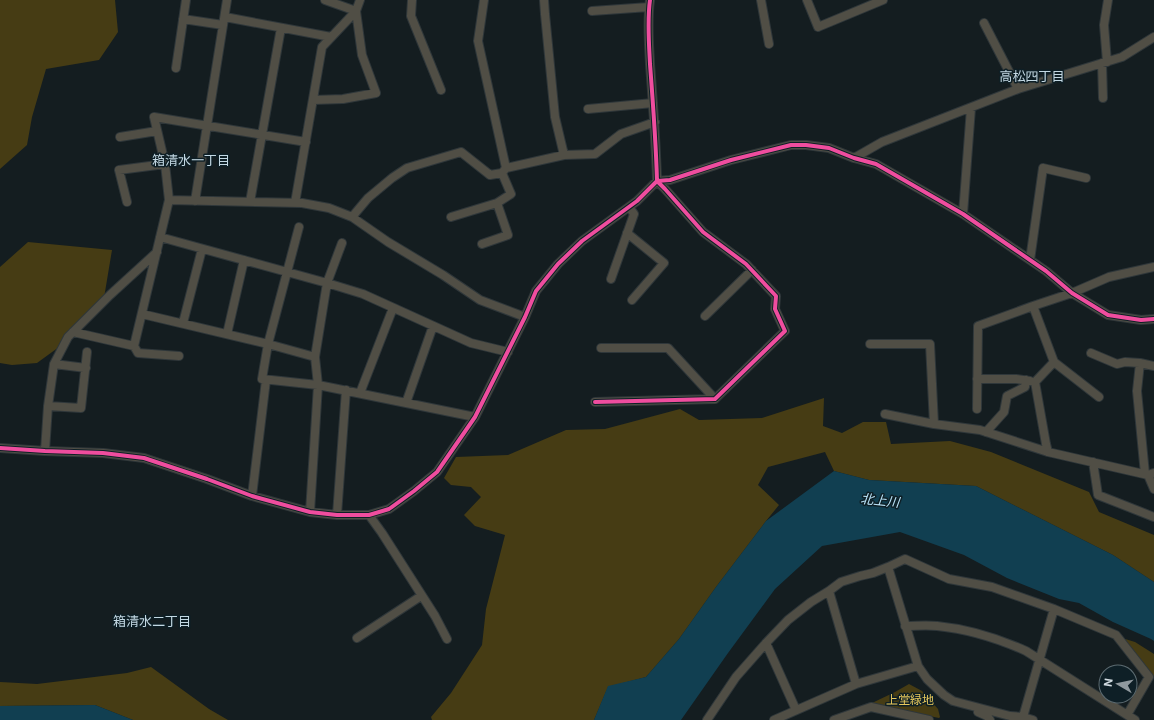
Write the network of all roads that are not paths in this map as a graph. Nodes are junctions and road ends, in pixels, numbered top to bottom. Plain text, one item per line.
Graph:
1 (186, 0) edge
2 (227, 0) edge
3 (325, 0) edge
4 (360, 0) edge
5 (412, 0) edge
6 (484, 0) edge
7 (544, 0) edge
8 (762, 0) edge
9 (807, 0) edge
10 (883, 0) edge
11 (1108, 0) edge
12 (649, 4) edge
13 (356, 11) junction
14 (592, 11) dead end
15 (183, 19) junction
16 (224, 21) junction
17 (984, 23) dead end
18 (281, 28) junction
19 (331, 37) junction
20 (1154, 37) edge
21 (769, 44) dead end
22 (1104, 62) junction
23 (176, 68) dead end
24 (1018, 89) junction
25 (441, 90) dead end
26 (1103, 98) dead end
27 (313, 100) junction
28 (652, 104) junction
29 (971, 108) junction
30 (588, 110) dead end
31 (655, 122) junction
32 (207, 125) junction
33 (157, 132) junction
34 (262, 134) junction
35 (120, 138) dead end
36 (306, 142) junction
37 (564, 155) junction
38 (854, 158) junction
39 (166, 164) junction
40 (504, 170) junction
41 (1086, 178) dead end
42 (657, 181) junction
43 (169, 200) junction
44 (195, 201) junction
45 (127, 202) dead end
46 (250, 202) junction
47 (497, 203) junction
48 (295, 204) junction
49 (629, 207) junction
50 (963, 214) junction
51 (352, 217) junction
52 (451, 217) dead end
53 (299, 227) dead end
54 (627, 233) junction
55 (160, 237) junction
56 (342, 243) dead end
57 (482, 244) dead end
58 (202, 249) junction
59 (157, 252) junction
60 (244, 260) junction
61 (1030, 260) junction
62 (1154, 267) edge
63 (752, 270) junction
64 (287, 272) junction
65 (612, 279) dead end
66 (327, 283) junction
67 (1072, 293) junction
68 (632, 300) dead end
69 (1033, 306) junction
70 (393, 308) junction
71 (142, 314) junction
72 (705, 316) dead end
73 (525, 317) junction
74 (1154, 319) edge
75 (183, 323) junction
76 (433, 326) junction
77 (73, 332) junction
78 (227, 334) junction
79 (268, 344) junction
80 (870, 344) dead end
81 (134, 346) junction
82 (601, 348) dead end
83 (88, 352) dead end
84 (508, 352) junction
85 (1091, 353) dead end
86 (179, 356) dead end
87 (315, 357) junction
88 (1054, 362) junction
89 (1140, 363) junction
90 (54, 364) junction
91 (1154, 366) edge
92 (86, 368) junction
93 (977, 379) junction
94 (266, 380) junction
95 (1030, 381) junction
96 (318, 385) junction
97 (346, 390) junction
98 (360, 393) junction
99 (1099, 397) dead end
100 (715, 399) junction
101 (406, 402) junction
102 (595, 402) dead end
103 (48, 406) junction
104 (977, 409) dead end
105 (885, 414) dead end
106 (475, 416) junction
107 (934, 424) junction
108 (986, 432) junction
109 (0, 448) edge
110 (45, 451) junction
111 (1048, 452) junction
112 (1093, 462) junction
113 (1149, 474) edge
114 (1154, 489) edge
115 (252, 496) junction
116 (310, 512) junction
117 (337, 515) junction
118 (369, 515) junction
119 (1154, 517) edge
120 (888, 567) junction
121 (829, 591) junction
122 (421, 596) junction
123 (1054, 609) junction
124 (905, 626) junction
125 (357, 638) dead end
126 (447, 639) dead end
127 (766, 643) junction
128 (1040, 660) junction
129 (918, 666) junction
130 (856, 684) junction
131 (965, 705) junction
132 (796, 710) junction
133 (1126, 715) junction
134 (890, 716) edge
135 (1022, 717) junction
136 (707, 720) edge
137 (774, 720) edge
138 (834, 720) edge
139 (929, 720) edge
140 (990, 720) edge
141 (1033, 720) edge
142 (1135, 720) edge

1 - 15 street
2 - 16 street
3 - 13 street
4 - 13 street
5 - 25 street
6 - 40 street
7 - 37 street
8 - 21 street
9 - 10 street
11 - 22 street
12 - 14 street
12 - 28 street
13 - 19 street
13 - 27 street
15 - 16 street
15 - 23 street
16 - 18 street
16 - 32 street
17 - 24 street
18 - 19 street
18 - 34 street
19 - 27 street
20 - 22 street
22 - 24 street
22 - 26 street
24 - 29 street
27 - 36 street
28 - 30 street
28 - 31 street
29 - 38 street
29 - 50 street
31 - 37 street
31 - 42 street
32 - 33 street
32 - 34 street
32 - 44 street
33 - 35 street
33 - 39 street
34 - 36 street
34 - 46 street
36 - 48 street
37 - 40 street
38 - 42 street
38 - 50 street
39 - 43 street
39 - 45 street
40 - 47 street
40 - 51 street
41 - 61 street
42 - 49 street
42 - 63 street
43 - 44 street
43 - 55 street
44 - 46 street
46 - 48 street
47 - 52 street
47 - 57 street
48 - 51 street
49 - 54 street
49 - 73 street
50 - 61 street
51 - 73 street
53 - 64 street
54 - 65 street
54 - 68 street
55 - 58 street
55 - 59 street
56 - 66 street
58 - 60 street
58 - 75 street
59 - 71 street
59 - 77 street
60 - 64 street
60 - 78 street
61 - 67 street
62 - 67 street
63 - 72 street
63 - 100 street
64 - 66 street
64 - 79 street
66 - 70 street
66 - 87 street
67 - 69 street
67 - 74 street
69 - 88 street
69 - 93 street
70 - 76 street
70 - 98 street
71 - 75 street
71 - 81 street
73 - 84 street
75 - 78 street
76 - 84 street
76 - 101 street
77 - 81 street
77 - 90 street
78 - 79 street
79 - 87 street
79 - 94 street
80 - 107 street
81 - 86 street
82 - 100 street
83 - 92 street
84 - 106 street
85 - 89 street
87 - 96 street
88 - 95 street
88 - 99 street
89 - 91 street
89 - 113 street
90 - 92 street
90 - 103 street
92 - 103 street
93 - 95 street
93 - 104 street
94 - 96 street
94 - 115 street
95 - 108 street
95 - 111 street
96 - 97 street
96 - 116 street
97 - 98 street
97 - 117 street
98 - 101 street
100 - 102 street
101 - 106 street
103 - 110 street
105 - 107 street
106 - 118 street
107 - 108 street
108 - 111 street
109 - 110 street
110 - 115 street
111 - 112 street
112 - 113 street
112 - 119 street
113 - 114 street
115 - 116 street
116 - 117 street
117 - 118 street
118 - 122 street
120 - 121 street
120 - 123 street
120 - 124 street
121 - 127 street
121 - 130 street
122 - 125 street
122 - 126 street
123 - 128 street
123 - 133 street
124 - 128 street
124 - 129 street
127 - 132 street
127 - 136 street
128 - 133 street
128 - 135 street
129 - 130 street
129 - 131 street
130 - 132 street
131 - 135 street
131 - 140 street
132 - 137 street
133 - 142 street
134 - 138 street
134 - 139 street
135 - 141 street

